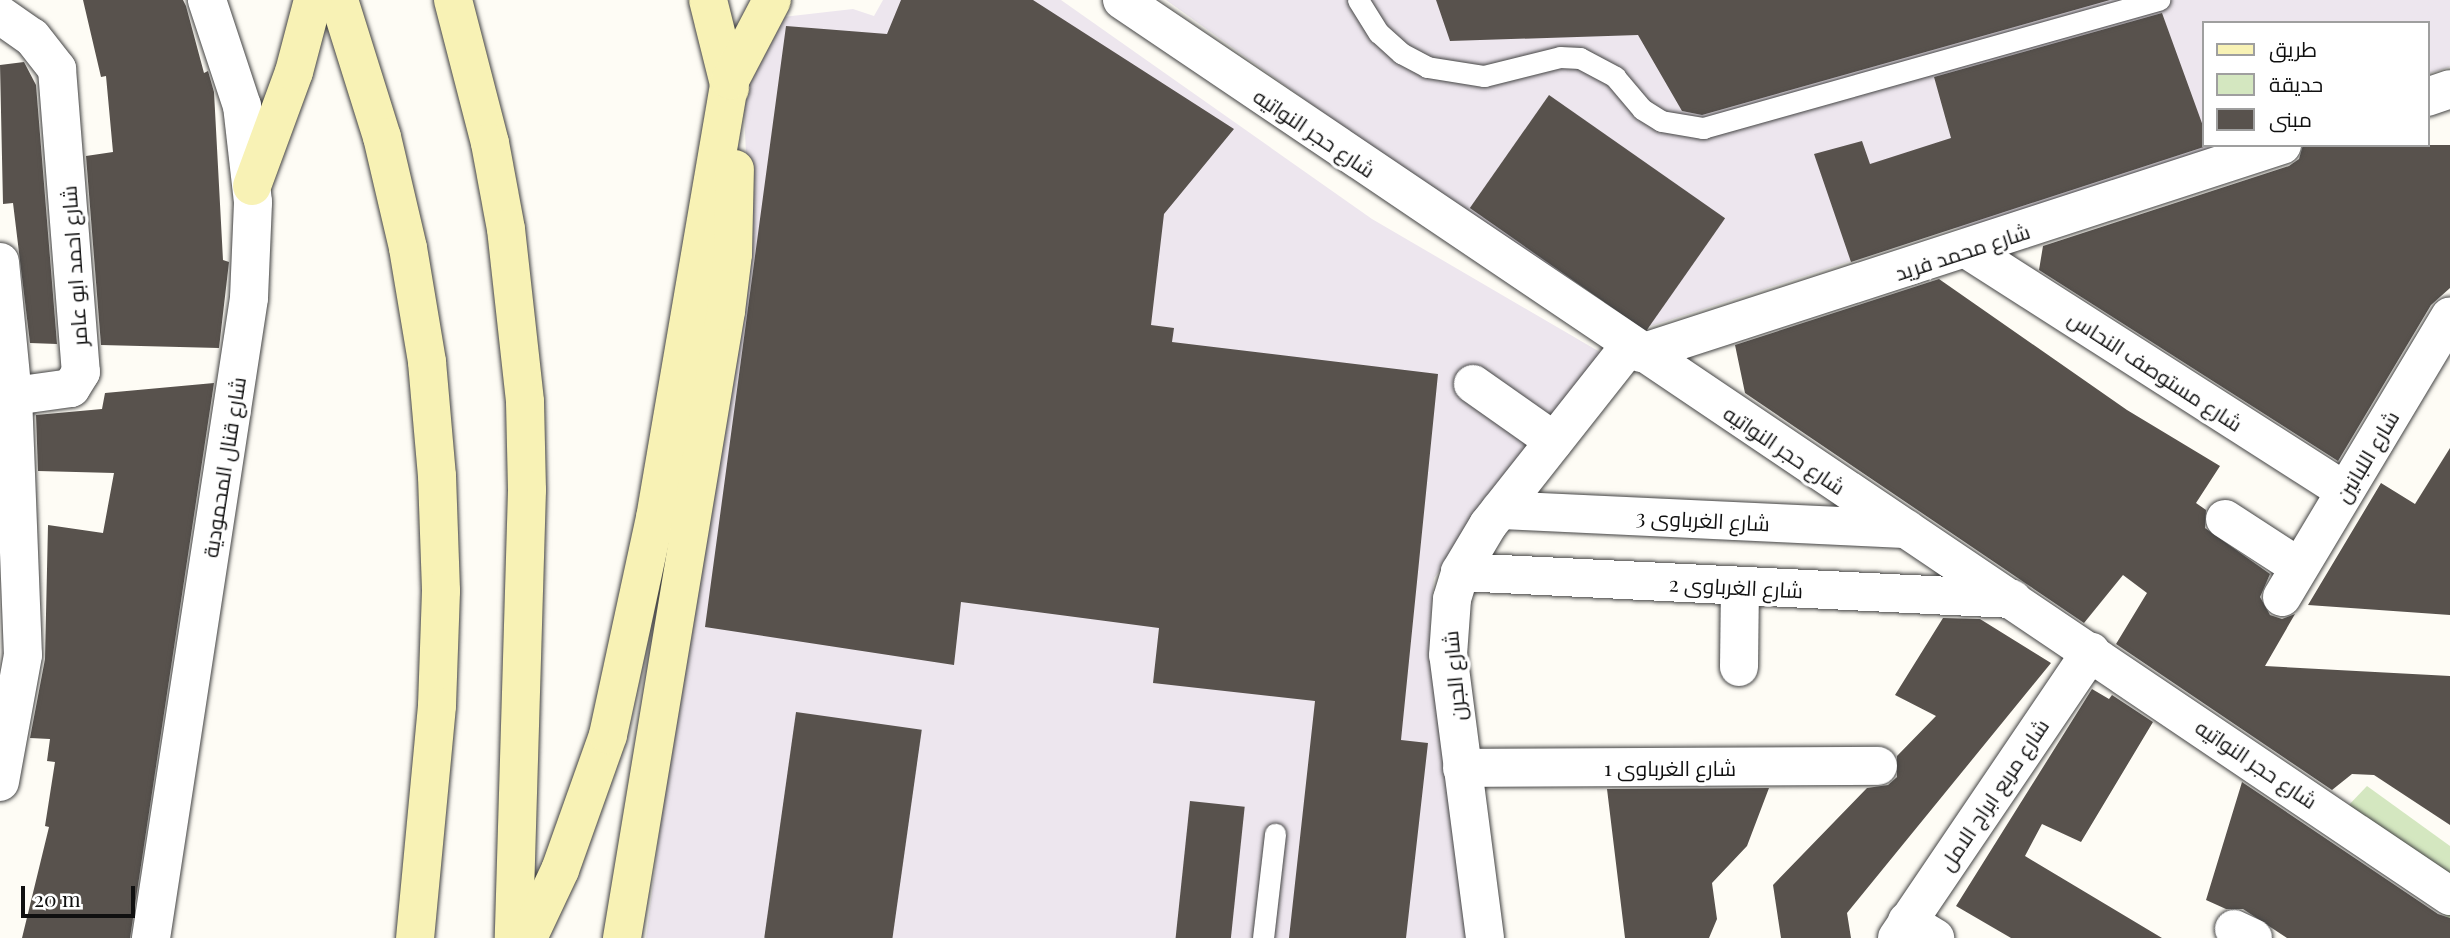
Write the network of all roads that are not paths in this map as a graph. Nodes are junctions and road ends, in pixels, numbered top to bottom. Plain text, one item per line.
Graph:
1 (207, 0) edge
2 (313, 0) edge
3 (339, 0) edge
4 (453, 0) edge
5 (708, 0) edge
6 (772, 0) edge
7 (1122, 0) edge
8 (1358, 0) edge
9 (2159, 0) edge
10 (0, 15) edge
11 (730, 80) junction
12 (2450, 89) edge
13 (2429, 96) edge
14 (2276, 147) edge
15 (251, 186) junction
16 (1968, 250) junction
17 (0, 262) edge
18 (2450, 316) edge
19 (1636, 349) junction
20 (1473, 384) dead end
21 (7, 397) edge
22 (1554, 441) junction
23 (2345, 491) junction
24 (1500, 510) junction
25 (2225, 519) dead end
26 (1907, 529) junction
27 (1460, 572) junction
28 (1740, 586) junction
29 (2011, 599) junction
30 (2091, 651) junction
31 (1739, 667) dead end
32 (4, 742) edge
33 (1878, 766) dead end
34 (1462, 768) junction
35 (0, 782) edge
36 (1275, 834) dead end
37 (2450, 896) edge
38 (1913, 932) edge
39 (151, 938) edge
40 (415, 938) edge
41 (514, 938) edge
42 (528, 938) edge
43 (622, 938) edge
44 (1263, 938) edge
45 (1485, 938) edge

1 - 15 street, شارع قنال المحمودية
2 - 15 main road
3 - 40 main road
4 - 41 main road
5 - 11 main road
6 - 11 main road
7 - 19 street, شارع حجر النواتيه
8 - 9 lane
10 - 21 street, شارع احمد ابو عامر
11 - 42 main road
11 - 43 main road
12 - 13 street
14 - 16 street, شارع محمد فريد
15 - 39 street, شارع قنال المحمودية
16 - 19 street, شارع محمد فريد
16 - 23 street, شارع مستوصف النحاس
17 - 21 street
18 - 23 street, شارع اللبانين
19 - 22 street, شارع الجرن
19 - 26 street, شارع حجر النواتيه
20 - 22 street
21 - 32 street
22 - 24 street, شارع الجرن
23 - 25 street, شارع اللبانين
24 - 26 street, شارع الغرباوى 3
24 - 27 street, شارع الجرن
26 - 29 street, شارع حجر النواتيه
27 - 28 street, شارع الغرباوى 2
27 - 34 street, شارع الجرن
28 - 29 street, شارع الغرباوى 2
28 - 31 street
29 - 30 street, شارع حجر النواتيه
30 - 37 street, شارع حجر النواتيه
30 - 38 street, شارع مربع ابراج الامل
32 - 35 street
33 - 34 street, شارع الغرباوى 1
34 - 45 street, شارع الجرن
36 - 44 lane

